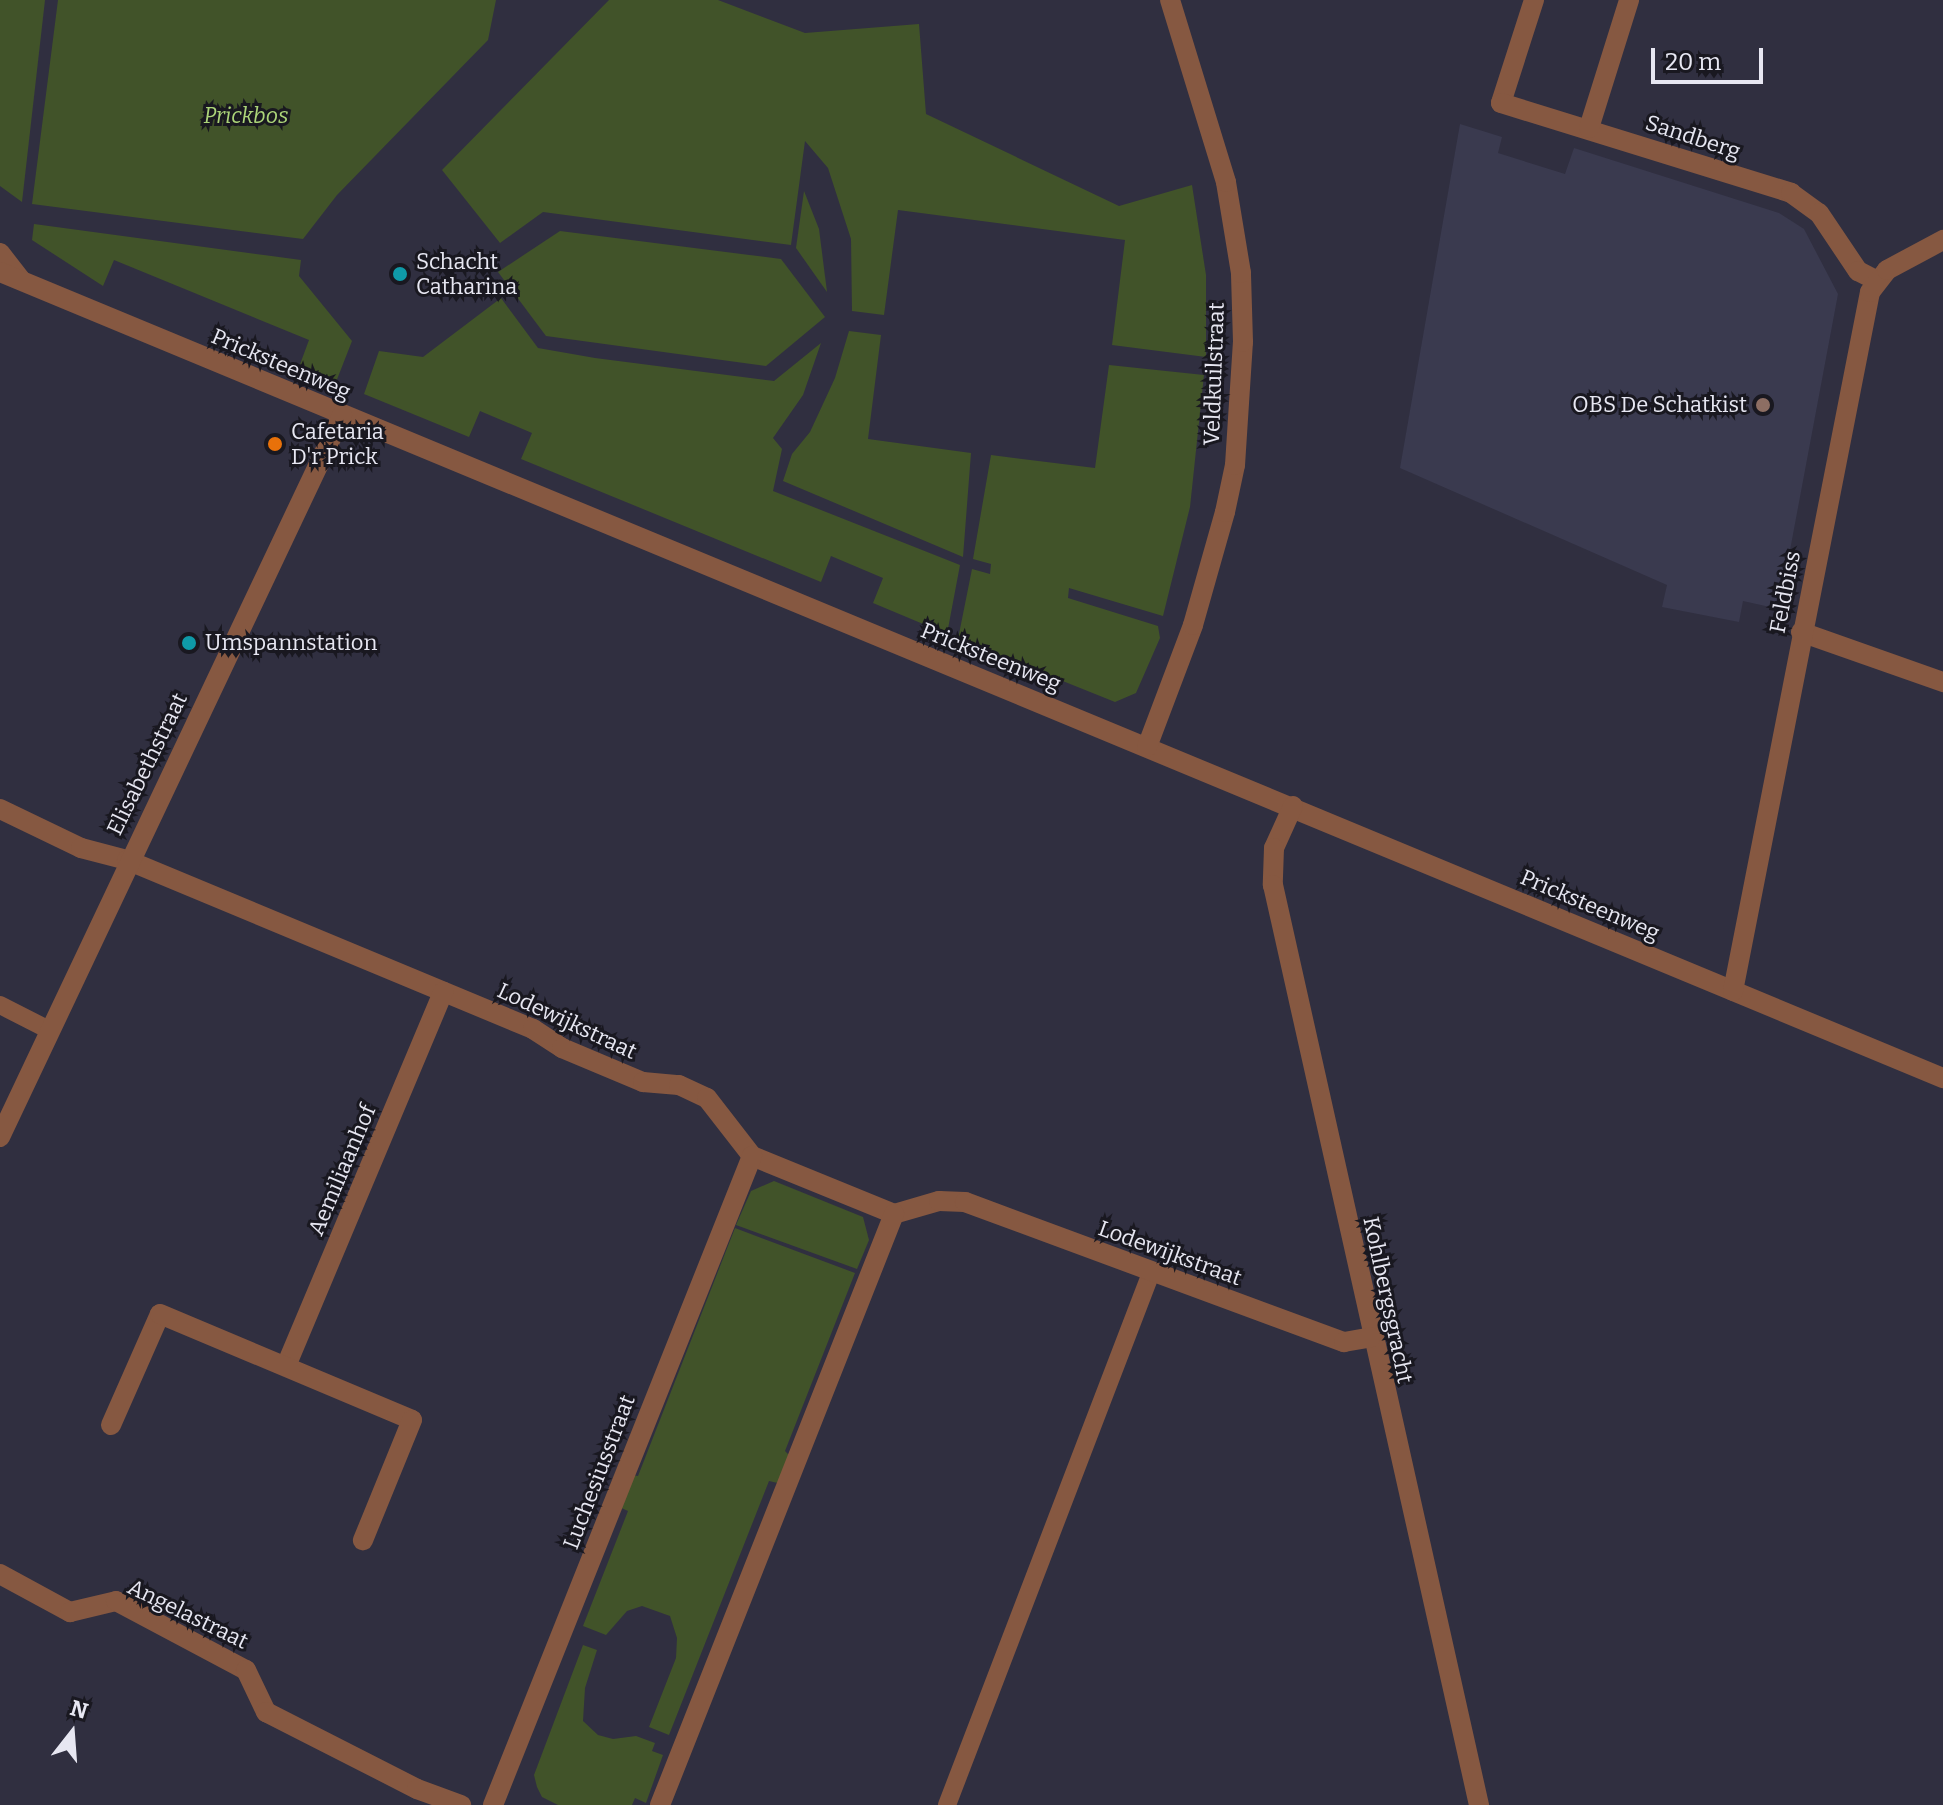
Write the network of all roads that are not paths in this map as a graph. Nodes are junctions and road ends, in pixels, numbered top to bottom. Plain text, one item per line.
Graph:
1 (1170, 0) edge
2 (1534, 0) edge
3 (1629, 0) edge
4 (1589, 128) junction
5 (1943, 240) edge
6 (0, 253) edge
7 (0, 272) edge
8 (21, 280) junction
9 (1876, 280) junction
10 (342, 415) junction
11 (1801, 632) junction
12 (1943, 682) edge
13 (1147, 747) junction
14 (1293, 806) junction
15 (0, 809) edge
16 (127, 860) junction
17 (1733, 991) junction
18 (443, 992) junction
19 (0, 1005) edge
20 (49, 1030) junction
21 (1943, 1078) edge
22 (0, 1137) edge
23 (752, 1156) junction
24 (894, 1214) junction
25 (1151, 1273) junction
26 (1371, 1337) junction
27 (286, 1366) junction
28 (111, 1425) dead end
29 (363, 1540) dead end
30 (0, 1574) edge
31 (461, 1805) edge
32 (493, 1805) edge
33 (660, 1805) edge
34 (947, 1805) edge
35 (1479, 1805) edge

1 - 13 street, Veldkuilstraat
2 - 4 street
3 - 4 street
4 - 9 street, Sandberg
5 - 9 street
6 - 8 street, Pricksteenweg
7 - 8 street, Pricksteenweg
8 - 10 street, Pricksteenweg
9 - 11 street, Feldbiss
10 - 13 street, Pricksteenweg
10 - 16 street, Elisabethstraat
11 - 12 street
11 - 17 street, Feldbiss
13 - 14 street, Pricksteenweg
14 - 17 street, Pricksteenweg
14 - 26 street, Kohlbergsgracht
15 - 16 street, Lodewijkstraat
16 - 18 street, Lodewijkstraat
16 - 20 street, Elisabethstraat
17 - 21 street, Pricksteenweg
18 - 23 street, Lodewijkstraat
18 - 27 street, Aemiliaanhof
19 - 20 lane
20 - 22 street, Elisabethstraat
23 - 24 street, Lodewijkstraat
23 - 32 street, Luchesiusstraat
24 - 25 street, Lodewijkstraat
24 - 33 street
25 - 26 street, Lodewijkstraat
25 - 34 lane
26 - 35 street, Kohlbergsgracht
27 - 28 street
27 - 29 street
30 - 31 street, Angelastraat

